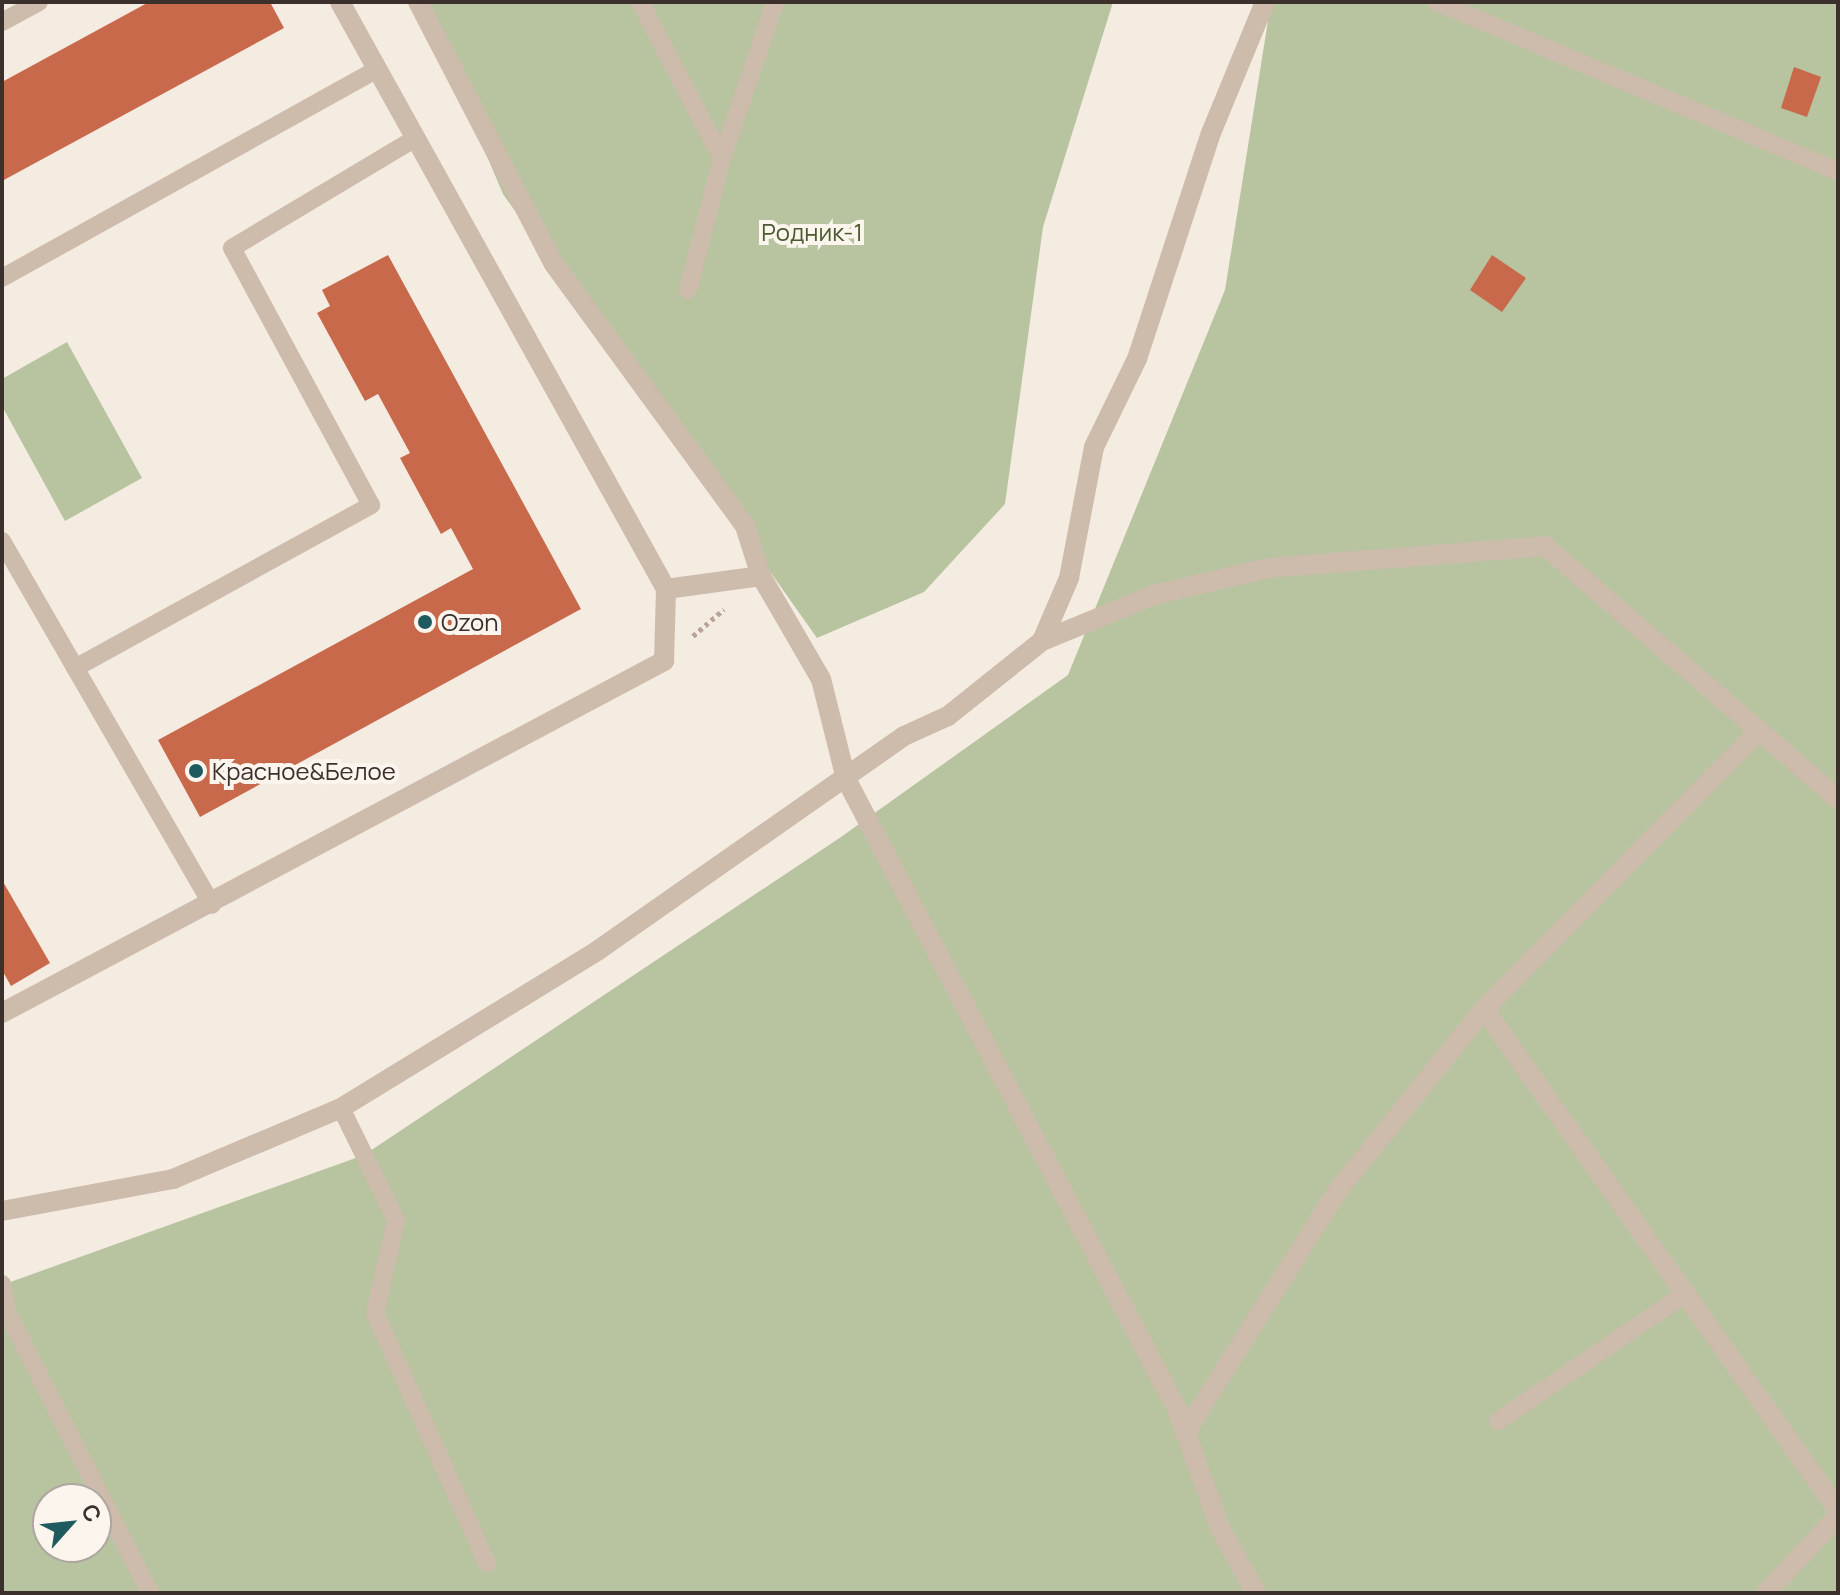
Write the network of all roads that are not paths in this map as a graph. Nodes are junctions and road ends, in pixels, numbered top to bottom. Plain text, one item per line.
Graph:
1 (39, 2) edge
2 (340, 2) edge
3 (418, 2) edge
4 (640, 2) edge
5 (775, 2) edge
6 (1265, 2) edge
7 (1437, 2) edge
8 (2, 22) edge
9 (374, 71) junction
10 (414, 139) junction
11 (722, 158) junction
12 (1838, 171) edge
13 (2, 278) edge
14 (688, 290) dead end
15 (2, 541) edge
16 (761, 576) junction
17 (666, 589) junction
18 (1042, 641) junction
19 (75, 668) junction
20 (1759, 731) junction
21 (846, 779) junction
22 (1838, 799) edge
23 (212, 905) junction
24 (1484, 1009) junction
25 (2, 1013) edge
26 (341, 1108) junction
27 (2, 1211) edge
28 (2, 1284) edge
29 (1685, 1294) junction
30 (1498, 1421) dead end
31 (1185, 1433) junction
32 (1838, 1513) edge
33 (487, 1563) dead end
34 (150, 1593) edge
35 (1256, 1593) edge
36 (1766, 1593) edge

1 - 8 lane
2 - 9 street
3 - 16 street
4 - 11 lane
5 - 11 lane
6 - 18 street
7 - 12 lane
9 - 10 street
9 - 13 lane
10 - 17 street
10 - 19 lane
11 - 14 lane
15 - 19 lane
16 - 17 street
16 - 21 street
17 - 23 street
18 - 20 street
18 - 21 street
19 - 23 lane
20 - 22 street
20 - 24 street
21 - 26 street
21 - 31 street
23 - 25 street
24 - 29 street
24 - 31 street
26 - 27 street
26 - 33 lane
28 - 34 lane
29 - 30 lane
29 - 32 street
31 - 35 street
32 - 36 street

